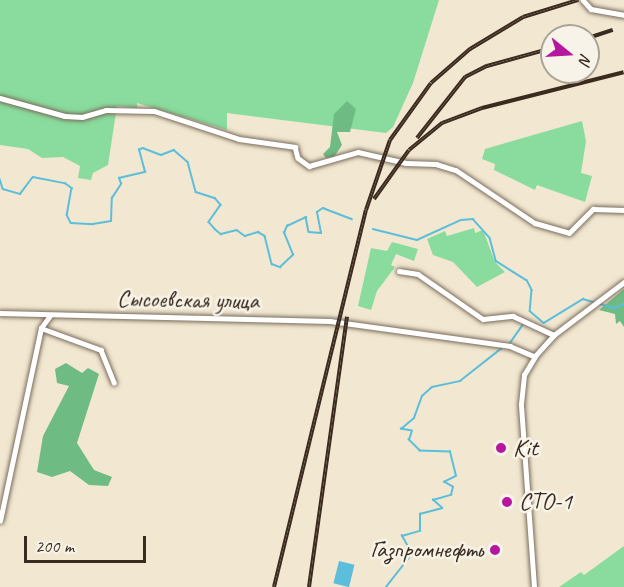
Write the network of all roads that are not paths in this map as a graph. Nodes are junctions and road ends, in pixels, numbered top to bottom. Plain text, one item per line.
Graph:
1 (583, 0) edge
2 (624, 15) edge
3 (0, 98) edge
4 (624, 210) edge
5 (399, 271) dead end
6 (624, 282) edge
7 (0, 313) edge
8 (34, 316) junction
9 (52, 316) junction
10 (42, 326) junction
11 (555, 335) junction
12 (534, 356) junction
13 (114, 382) dead end
14 (0, 522) edge
15 (534, 587) edge

1 - 2 street
3 - 4 street
5 - 11 street
6 - 11 street
7 - 8 street, Сысоевская улица
8 - 9 street, Сысоевская улица
8 - 10 street
9 - 10 street
9 - 12 street, Сысоевская улица
10 - 13 street
10 - 14 street
11 - 12 street
12 - 15 street

